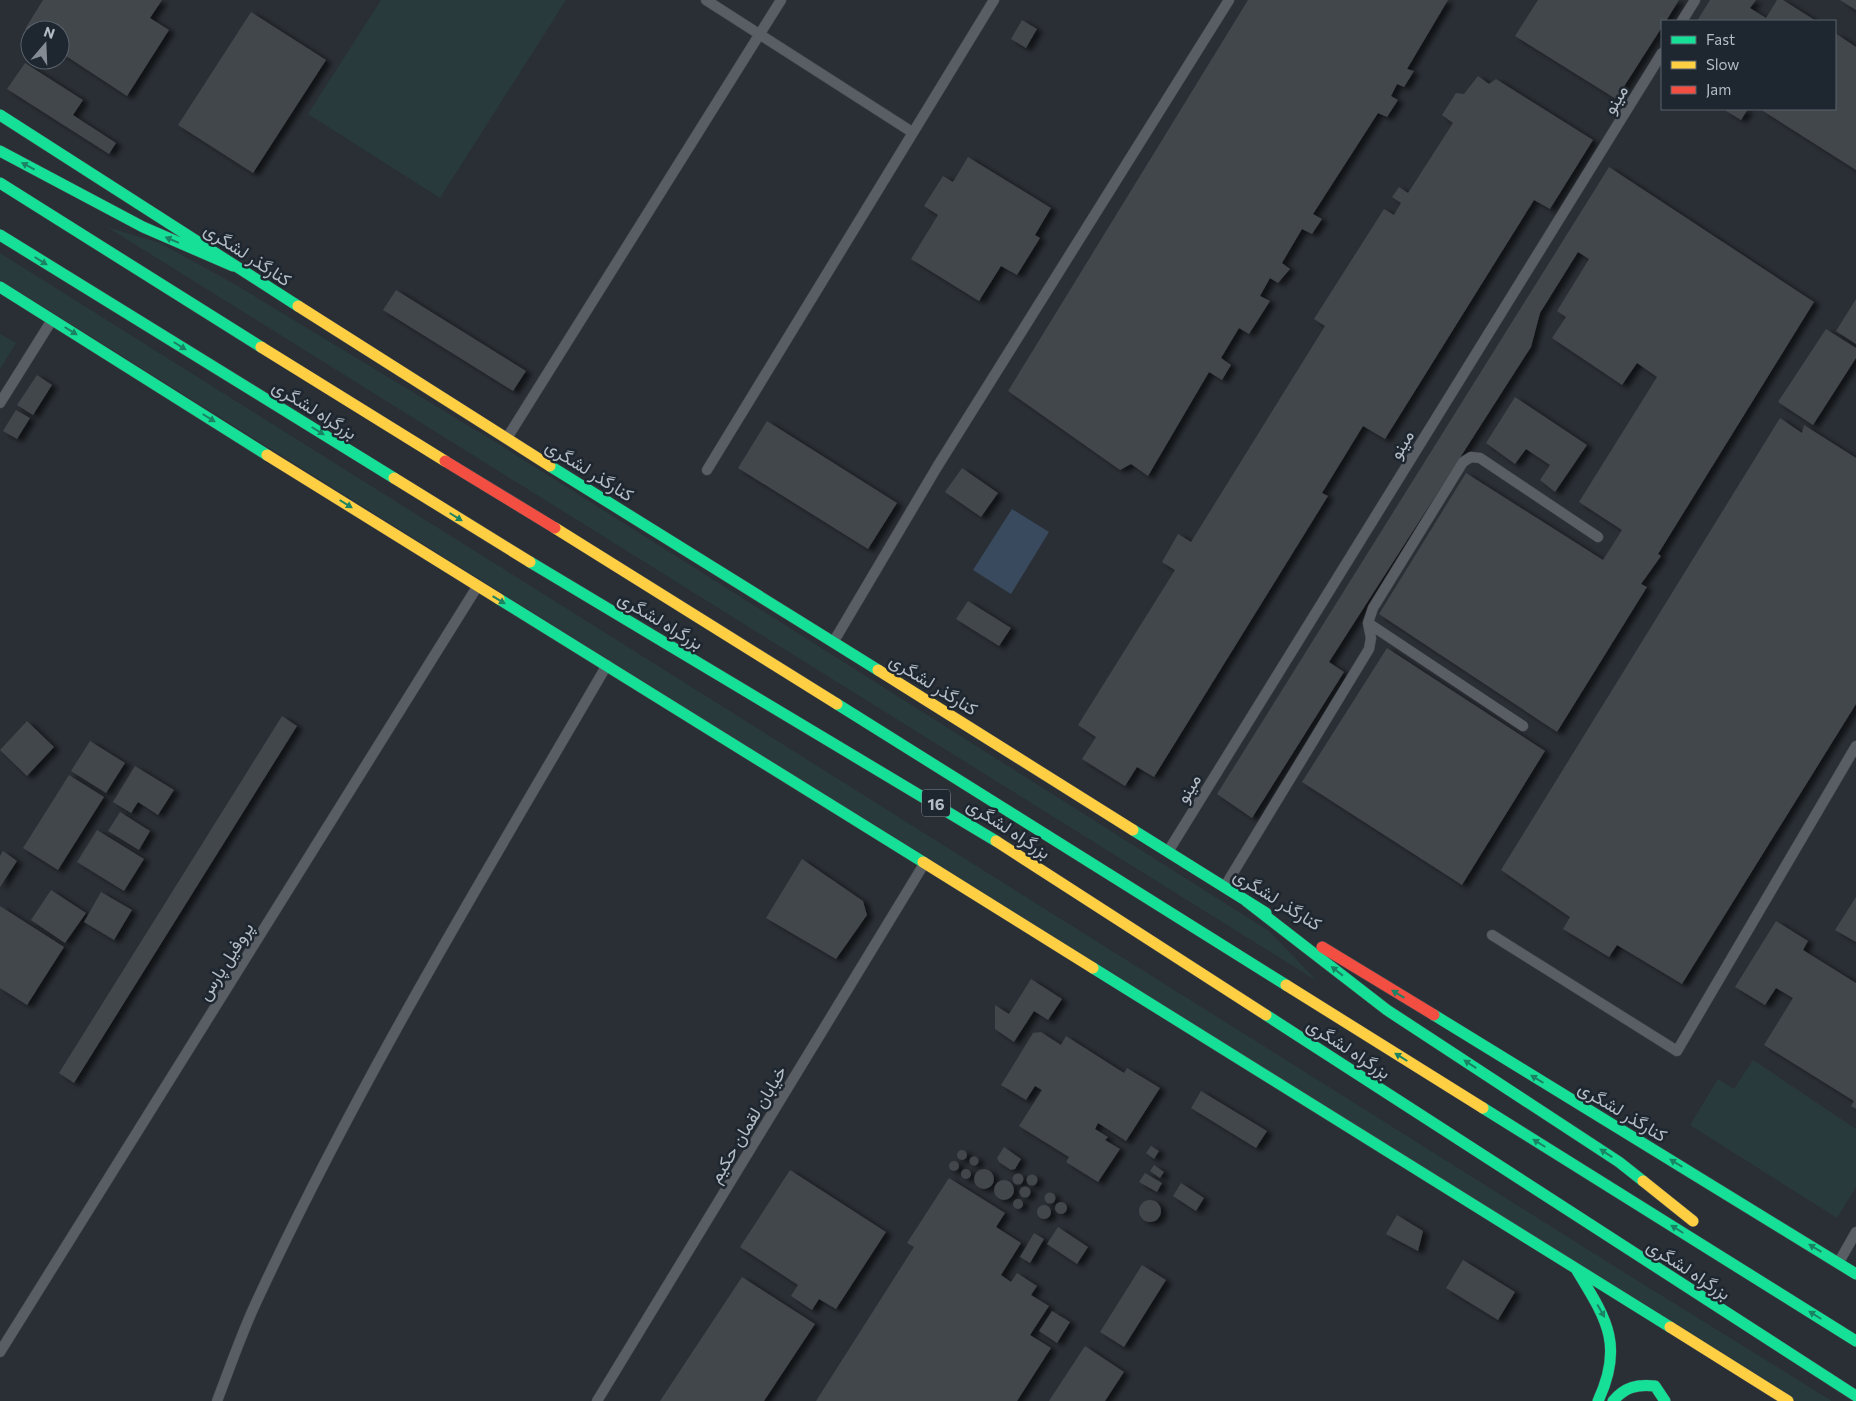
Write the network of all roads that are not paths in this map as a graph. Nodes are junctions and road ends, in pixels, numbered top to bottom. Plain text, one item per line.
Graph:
1 (706, 0) edge
2 (782, 0) edge
3 (994, 0) edge
4 (1229, 0) edge
5 (1695, 0) edge
6 (1683, 20) edge
7 (760, 34) junction
8 (1661, 56) edge
9 (0, 115) edge
10 (912, 132) junction
11 (0, 151) edge
12 (0, 183) edge
13 (0, 235) edge
14 (233, 266) junction
15 (0, 287) edge
16 (52, 319) junction
17 (0, 403) edge
18 (507, 439) junction
19 (707, 470) dead end
20 (1598, 537) dead end
21 (477, 586) junction
22 (1368, 623) junction
23 (833, 642) junction
24 (607, 665) junction
25 (1523, 726) dead end
26 (1856, 746) edge
27 (1168, 851) junction
28 (925, 863) junction
29 (1224, 887) junction
30 (1246, 901) junction
31 (1492, 935) dead end
32 (1856, 1232) edge
33 (1838, 1262) junction
34 (1576, 1269) junction
35 (1856, 1274) edge
36 (1766, 1284) junction
37 (1856, 1341) edge
38 (0, 1352) edge
39 (1820, 1375) junction
40 (1856, 1396) edge
41 (217, 1401) edge
42 (597, 1401) edge
43 (1598, 1401) edge
44 (1613, 1401) edge
45 (1666, 1401) edge
46 (1788, 1401) edge
47 (1854, 1401) edge

1 - 7 lane
2 - 7 lane
3 - 10 lane
4 - 23 lane
5 - 6 lane
7 - 10 lane
7 - 18 lane
8 - 27 lane, مینو
9 - 14 main road, کنارگذر لشگری
10 - 19 lane
14 -> 11 main road
36 -> 12 main road, بزرگراه لشگری / 16
13 -> 39 main road, بزرگراه لشگری / 16
14 - 18 main road, کنارگذر لشگری
15 - 16 main road
16 - 17 lane
16 -> 21 main road
18 - 23 main road, کنارگذر لشگری
20 - 22 lane
21 -> 24 main road
21 - 38 lane, پروفیل پارس
22 - 25 lane
22 - 29 lane
23 - 27 main road, کنارگذر لشگری
24 - 28 main road
24 - 41 lane
26 - 31 lane
27 - 29 main road, کنارگذر لشگری
28 - 34 main road
28 - 42 lane, خیابان لقمان حکیم
29 - 30 main road, کنارگذر لشگری
33 -> 30 main road, کنارگذر لشگری
36 -> 30 main road
32 - 33 lane
33 - 35 main road, کنارگذر لشگری
34 -> 43 main road
34 - 46 main road
37 -> 36 main road, بزرگراه لشگری / 16
39 - 40 main road, بزرگراه لشگری / 16
39 - 47 main road
44 - 45 main road

